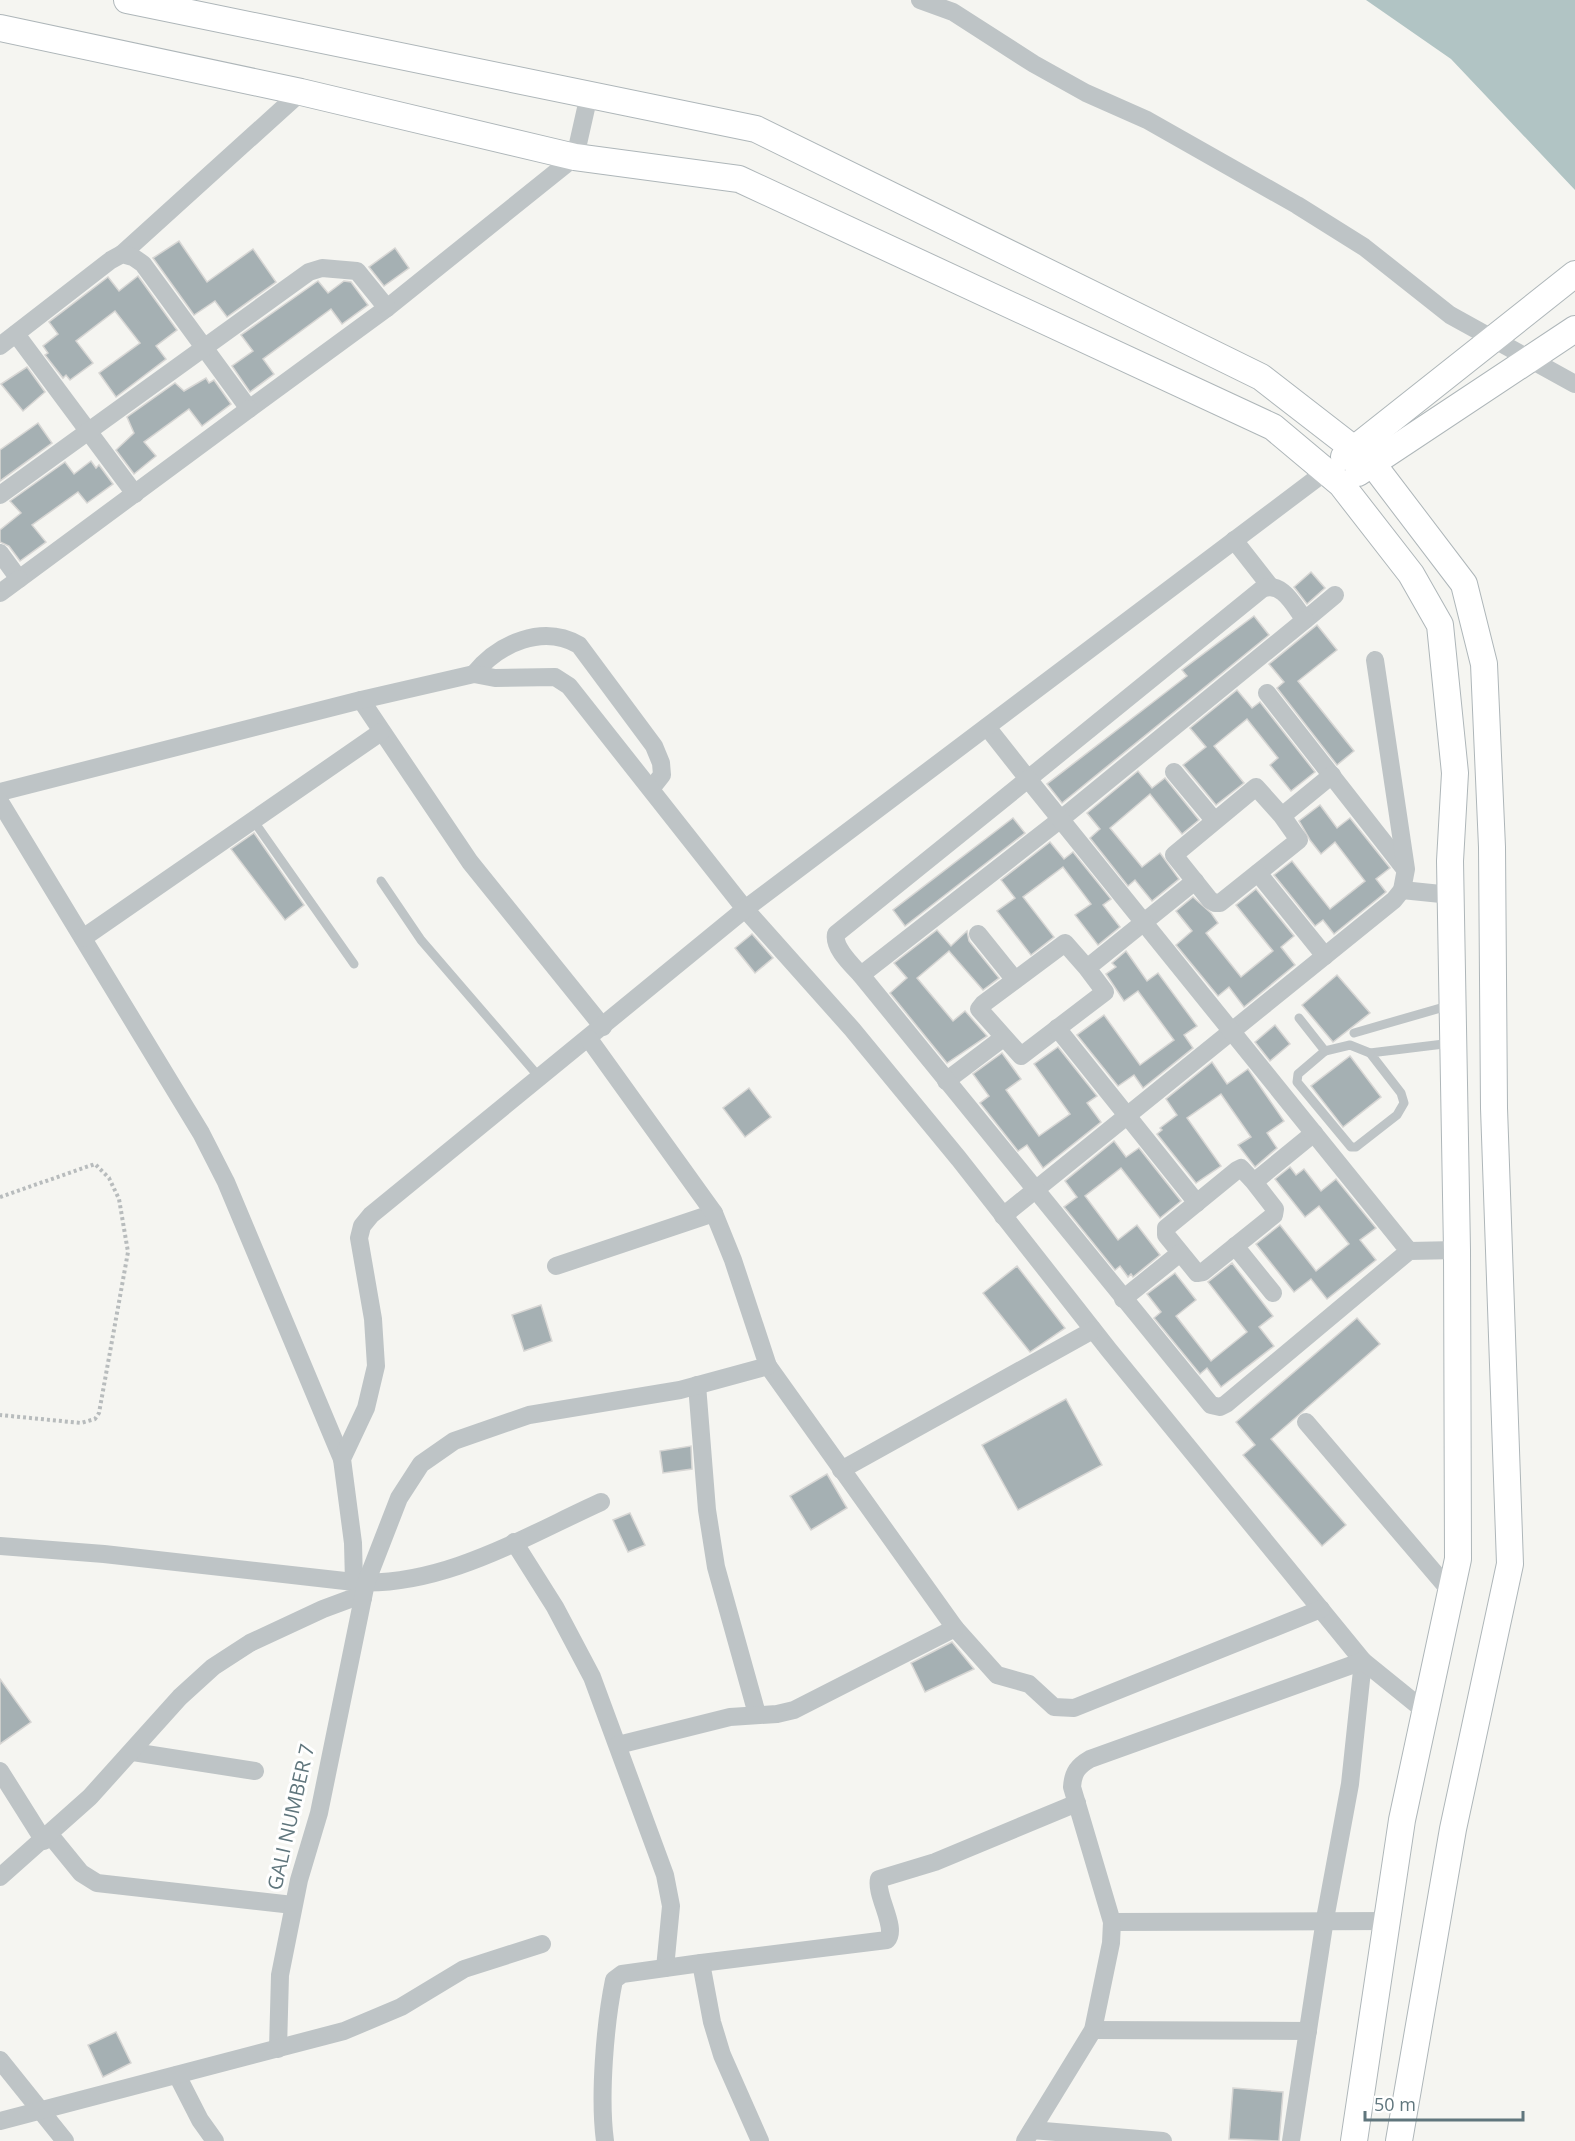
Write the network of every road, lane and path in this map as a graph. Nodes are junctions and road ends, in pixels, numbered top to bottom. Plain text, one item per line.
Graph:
1 (127, 0) edge
2 (920, 0) edge
3 (0, 28) edge
4 (301, 92) junction
5 (589, 95) junction
6 (575, 157) junction
7 (122, 254) junction
8 (1575, 274) edge
9 (387, 308) junction
10 (1575, 329) edge
11 (16, 334) junction
12 (1491, 338) junction
13 (0, 346) edge
14 (204, 348) junction
15 (1532, 358) junction
16 (1575, 384) edge
17 (249, 410) junction
18 (89, 430) junction
19 (1364, 456) junction
20 (1333, 478) junction
21 (135, 494) junction
22 (0, 495) edge
23 (1234, 540) junction
24 (0, 553) edge
25 (19, 579) junction
26 (1270, 586) junction
27 (0, 593) edge
28 (1335, 596) dead end
29 (1305, 620) junction
30 (1375, 660) dead end
31 (474, 674) junction
32 (1267, 693) dead end
33 (361, 700) junction
34 (987, 727) junction
35 (381, 732) junction
36 (1174, 772) dead end
37 (1332, 775) junction
38 (1028, 779) junction
39 (651, 789) junction
40 (0, 792) edge
41 (0, 802) edge
42 (1282, 816) junction
43 (1060, 819) junction
44 (253, 820) junction
45 (1214, 820) junction
46 (1406, 869) junction
47 (1258, 873) junction
48 (381, 881) dead end
49 (1195, 881) junction
50 (1402, 890) junction
51 (1451, 895) junction
52 (745, 909) junction
53 (1144, 922) junction
54 (978, 934) dead end
55 (83, 938) junction
56 (1325, 956) junction
57 (354, 964) dead end
58 (1087, 968) junction
59 (861, 975) junction
60 (1015, 980) junction
61 (1453, 1005) junction
62 (1299, 1018) dead end
63 (1057, 1028) junction
64 (1233, 1032) junction
65 (596, 1033) junction
66 (1354, 1033) dead end
67 (1003, 1038) junction
68 (1454, 1043) junction
69 (1325, 1051) junction
70 (1370, 1053) junction
71 (540, 1078) junction
72 (946, 1081) junction
73 (1127, 1117) junction
74 (1314, 1133) junction
75 (1254, 1182) junction
76 (1036, 1191) junction
77 (0, 1197) edge
78 (1197, 1203) junction
79 (714, 1213) junction
80 (1004, 1216) junction
81 (1235, 1246) junction
82 (1457, 1250) junction
83 (1409, 1251) junction
84 (1180, 1253) junction
85 (556, 1266) dead end
86 (1273, 1293) dead end
87 (1123, 1299) junction
88 (1093, 1330) junction
89 (768, 1366) junction
90 (697, 1385) junction
91 (0, 1415) edge
92 (1306, 1422) dead end
93 (342, 1459) junction
94 (841, 1470) junction
95 (601, 1502) dead end
96 (514, 1542) junction
97 (0, 1546) edge
98 (361, 1588) junction
99 (1451, 1592) junction
100 (1322, 1609) junction
101 (955, 1628) junction
102 (1364, 1661) junction
103 (1425, 1712) junction
104 (757, 1714) junction
105 (618, 1745) junction
106 (133, 1752) junction
107 (255, 1771) dead end
108 (0, 1772) edge
109 (1077, 1803) junction
110 (47, 1838) junction
111 (0, 1877) edge
112 (293, 1905) junction
113 (1325, 1919) junction
114 (1387, 1921) junction
115 (1112, 1922) junction
116 (542, 1944) dead end
117 (701, 1963) junction
118 (665, 1968) junction
119 (1093, 2030) junction
120 (1308, 2031) junction
121 (278, 2049) junction
122 (0, 2060) edge
123 (177, 2074) junction
124 (37, 2109) junction
125 (0, 2121) edge
126 (1029, 2135) edge
127 (65, 2141) edge
128 (215, 2141) edge
129 (605, 2141) edge
130 (760, 2141) edge
131 (1163, 2141) edge
132 (1291, 2141) edge
133 (1354, 2141) edge
134 (1399, 2141) edge

1 - 5 street
2 - 12 street
3 - 4 street
4 - 6 street
4 - 7 street
5 - 6 street
5 - 19 street
6 - 9 street
6 - 20 street
7 - 11 street
7 - 14 street
8 - 12 street
9 - 14 street
9 - 17 street
10 - 15 street
11 - 13 street
11 - 18 street
12 - 15 street
12 - 19 street
14 - 17 street
14 - 18 street
15 - 16 street
15 - 19 street
17 - 21 street
18 - 21 street
18 - 22 street
19 - 20 street
19 - 134 street
20 - 23 street
20 - 51 street
21 - 25 street
23 - 26 street
23 - 34 street
24 - 25 street
25 - 27 street
26 - 29 street
26 - 38 street
28 - 29 street
29 - 43 street
30 - 46 street
31 - 33 street
31 - 39 street
31 - 39 street
32 - 37 street
33 - 35 street
33 - 40 street
34 - 38 street
34 - 52 street
35 - 44 street
35 - 65 street
36 - 45 street
37 - 42 street
37 - 46 street
38 - 43 street
38 - 59 street
39 - 52 street
41 - 55 street
42 - 45 street
42 - 47 street
43 - 53 street
43 - 59 street
44 - 55 street
44 - 57 lane
45 - 49 street
46 - 50 street
47 - 49 street
47 - 56 street
48 - 71 lane
49 - 53 street
50 - 51 street
50 - 56 street
51 - 61 street
52 - 65 street
52 - 80 street
53 - 58 street
53 - 64 street
54 - 60 street
55 - 93 street
56 - 64 street
58 - 60 street
58 - 63 street
59 - 72 street
60 - 67 street
61 - 66 lane
61 - 68 street
62 - 69 lane
63 - 67 street
63 - 73 street
64 - 73 street
64 - 74 street
65 - 71 street
65 - 79 street
67 - 72 street
68 - 70 lane
68 - 82 street
69 - 70 lane
69 - 70 lane
71 - 93 street
72 - 76 street
73 - 76 street
73 - 78 street
74 - 75 street
74 - 83 street
75 - 78 street
75 - 81 street
76 - 80 street
76 - 87 street
77 - 91 path
78 - 84 street
79 - 85 street
79 - 89 street
80 - 88 street
81 - 84 street
81 - 86 street
82 - 83 street
82 - 99 street
83 - 87 street
84 - 87 street
88 - 94 street
88 - 100 street
89 - 90 street
89 - 94 street
90 - 98 street
90 - 104 street
92 - 99 street
93 - 98 street
94 - 101 street
95 - 96 street
96 - 98 street
96 - 105 street
97 - 98 street
98 - 106 street
98 - 112 street, GALI NUMBER 7
99 - 103 street
100 - 101 street
100 - 102 street
101 - 104 street
102 - 103 street
102 - 109 street
102 - 113 street
103 - 114 street
104 - 105 street
105 - 118 street
106 - 107 street
106 - 110 street
108 - 110 street
109 - 115 street
109 - 117 street
110 - 111 street
110 - 112 street
112 - 121 street, GALI NUMBER 7
113 - 114 street
113 - 115 street
113 - 120 street
114 - 133 street
115 - 119 street
116 - 121 street
117 - 118 street
117 - 130 street
118 - 129 street
119 - 120 street
119 - 126 street
120 - 132 street
121 - 123 street
122 - 124 street
123 - 124 street
123 - 128 street
124 - 125 street
124 - 127 street
126 - 131 street

